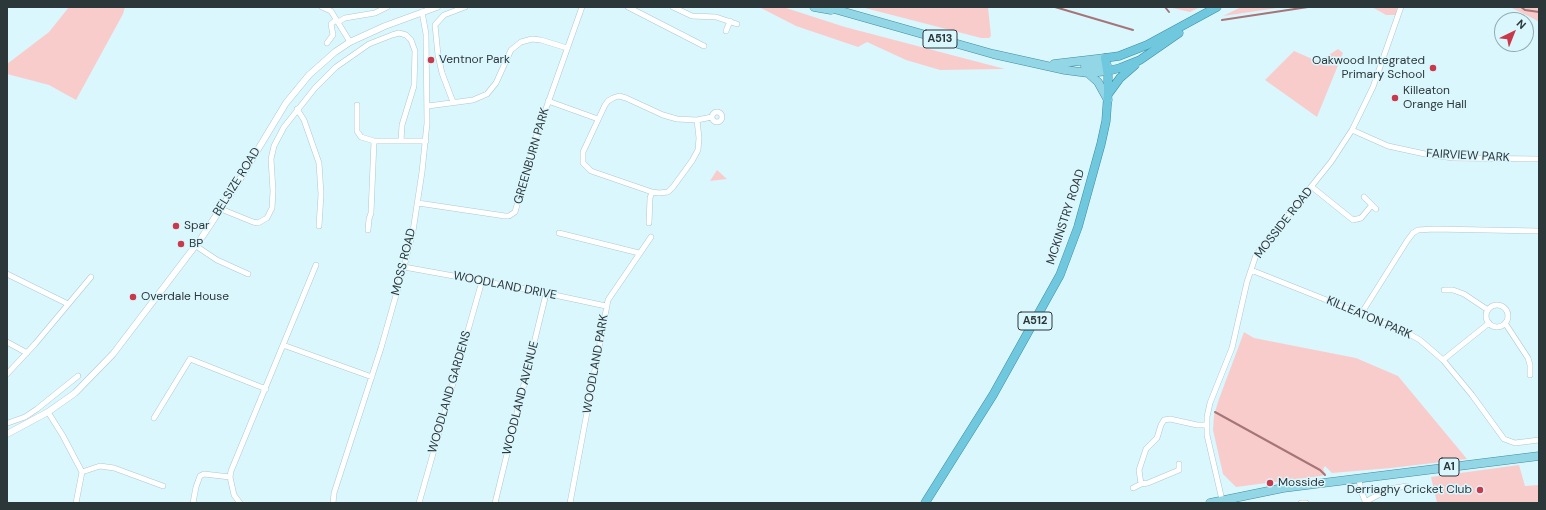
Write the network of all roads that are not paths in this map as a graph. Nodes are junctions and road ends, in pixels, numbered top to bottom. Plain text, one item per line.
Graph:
1 (322, 7) edge
2 (387, 7) edge
3 (437, 7) edge
4 (465, 7) edge
5 (582, 7) edge
6 (628, 7) edge
7 (674, 7) edge
8 (814, 7) edge
9 (827, 7) edge
10 (1217, 7) edge
11 (1402, 7) edge
12 (422, 12) junction
13 (840, 12) junction
14 (1206, 14) junction
15 (337, 21) junction
16 (730, 22) junction
17 (737, 24) dead end
18 (726, 31) dead end
19 (350, 42) junction
20 (327, 43) dead end
21 (704, 46) dead end
22 (567, 48) junction
23 (1140, 60) junction
24 (1041, 64) junction
25 (1107, 65) junction
26 (1088, 73) junction
27 (1108, 97) junction
28 (453, 102) junction
29 (548, 102) junction
30 (357, 105) dead end
31 (428, 106) junction
32 (297, 109) junction
33 (712, 117) dead end
34 (598, 119) junction
35 (697, 120) junction
36 (1352, 130) junction
37 (374, 141) junction
38 (401, 141) junction
39 (426, 141) junction
40 (1539, 159) edge
41 (1312, 187) junction
42 (652, 192) junction
43 (1364, 197) dead end
44 (418, 203) junction
45 (221, 209) junction
46 (649, 223) dead end
47 (319, 226) dead end
48 (368, 230) dead end
49 (1539, 231) edge
50 (559, 233) dead end
51 (651, 237) dead end
52 (196, 246) junction
53 (639, 253) junction
54 (316, 265) dead end
55 (404, 267) junction
56 (1251, 270) junction
57 (7, 274) edge
58 (248, 274) dead end
59 (91, 277) dead end
60 (482, 282) junction
61 (1444, 290) dead end
62 (546, 294) junction
63 (68, 304) junction
64 (606, 306) junction
65 (1488, 310) junction
66 (1361, 314) junction
67 (1489, 323) junction
68 (1505, 323) junction
69 (7, 342) edge
70 (283, 344) junction
71 (27, 353) junction
72 (1443, 360) junction
73 (7, 374) edge
74 (1530, 375) dead end
75 (78, 376) dead end
76 (372, 377) junction
77 (266, 388) junction
78 (48, 412) junction
79 (154, 418) dead end
80 (7, 422) edge
81 (1206, 426) junction
82 (9, 433) edge
83 (1539, 440) edge
84 (1539, 456) edge
85 (1179, 464) dead end
86 (1179, 470) junction
87 (82, 472) junction
88 (1183, 476) dead end
89 (230, 478) junction
90 (1359, 479) junction
91 (1141, 484) junction
92 (164, 486) dead end
93 (1407, 486) dead end
94 (1133, 488) dead end
95 (1222, 500) junction
96 (1365, 502) edge
97 (76, 503) edge
98 (193, 503) edge
99 (240, 503) edge
100 (332, 503) edge
101 (419, 503) edge
102 (495, 503) edge
103 (570, 503) edge
104 (925, 503) edge
105 (1210, 503) edge
106 (1301, 503) edge
107 (1306, 503) edge

1 - 15 street
2 - 15 street
3 - 12 street, BELSIZE ROAD
4 - 28 street
5 - 22 street, GREENBURN PARK
6 - 21 street
7 - 16 street
8 - 13 main road, A513
9 - 13 main road, A513
10 - 14 highway
11 - 36 street, MOSSIDE ROAD
12 - 19 street, BELSIZE ROAD
12 - 31 street, MOSS ROAD
13 - 24 main road, A513
14 - 23 highway
14 - 25 highway
15 - 19 street
15 - 20 street
16 - 17 street
16 - 18 street
19 - 45 street, BELSIZE ROAD
22 - 28 street
22 - 29 street, GREENBURN PARK
23 - 25 highway
23 - 27 highway
24 - 25 main road, A513
24 - 26 main road, A513
25 - 26 main road, A513
25 - 27 highway, MCKINSTRY ROAD / A512
26 - 27 main road
27 - 104 highway, MCKINSTRY ROAD / A512
28 - 31 street
29 - 34 street
29 - 44 street, GREENBURN PARK
30 - 37 street
31 - 39 street, MOSS ROAD
32 - 38 street
32 - 45 street
32 - 47 street
33 - 35 street
34 - 35 street
34 - 42 street
35 - 42 street
36 - 40 street, FAIRVIEW PARK
36 - 41 street, MOSSIDE ROAD
37 - 38 street
37 - 48 street
38 - 39 street
39 - 44 street, MOSS ROAD
41 - 43 street
41 - 56 street, MOSSIDE ROAD
42 - 46 street
44 - 55 street, MOSS ROAD
45 - 52 street, BELSIZE ROAD
49 - 66 street
50 - 53 street
51 - 53 street, WOODLAND PARK
52 - 58 street
52 - 78 street, BELSIZE ROAD
53 - 64 street, WOODLAND PARK
54 - 70 street
55 - 60 street, WOODLAND DRIVE
55 - 76 street, MOSS ROAD
56 - 66 street, KILLEATON PARK
56 - 81 street, MOSSIDE ROAD
57 - 63 street
59 - 63 street
60 - 62 street, WOODLAND DRIVE
60 - 101 street, WOODLAND GARDENS
61 - 65 street
62 - 64 street, WOODLAND DRIVE
62 - 102 street, WOODLAND AVENUE
63 - 71 street
64 - 103 street, WOODLAND PARK
65 - 67 street
65 - 68 street
66 - 72 street, KILLEATON PARK
67 - 68 street
67 - 72 street
68 - 74 street
69 - 71 street
70 - 76 street
70 - 77 street
71 - 73 street
72 - 83 street, KILLEATON PARK
75 - 80 street
76 - 100 street, MOSS ROAD
77 - 79 street
77 - 89 street
78 - 82 street, BELSIZE ROAD
78 - 87 street
80 - 82 street
81 - 91 street
81 - 95 street, MOSSIDE ROAD
84 - 90 main road, A1
85 - 86 street
86 - 88 street
86 - 91 street
87 - 92 street
87 - 97 street
89 - 98 street
89 - 99 street
90 - 95 main road, A1
90 - 96 street
91 - 94 street
93 - 96 street
95 - 105 main road, A1
106 - 107 street

